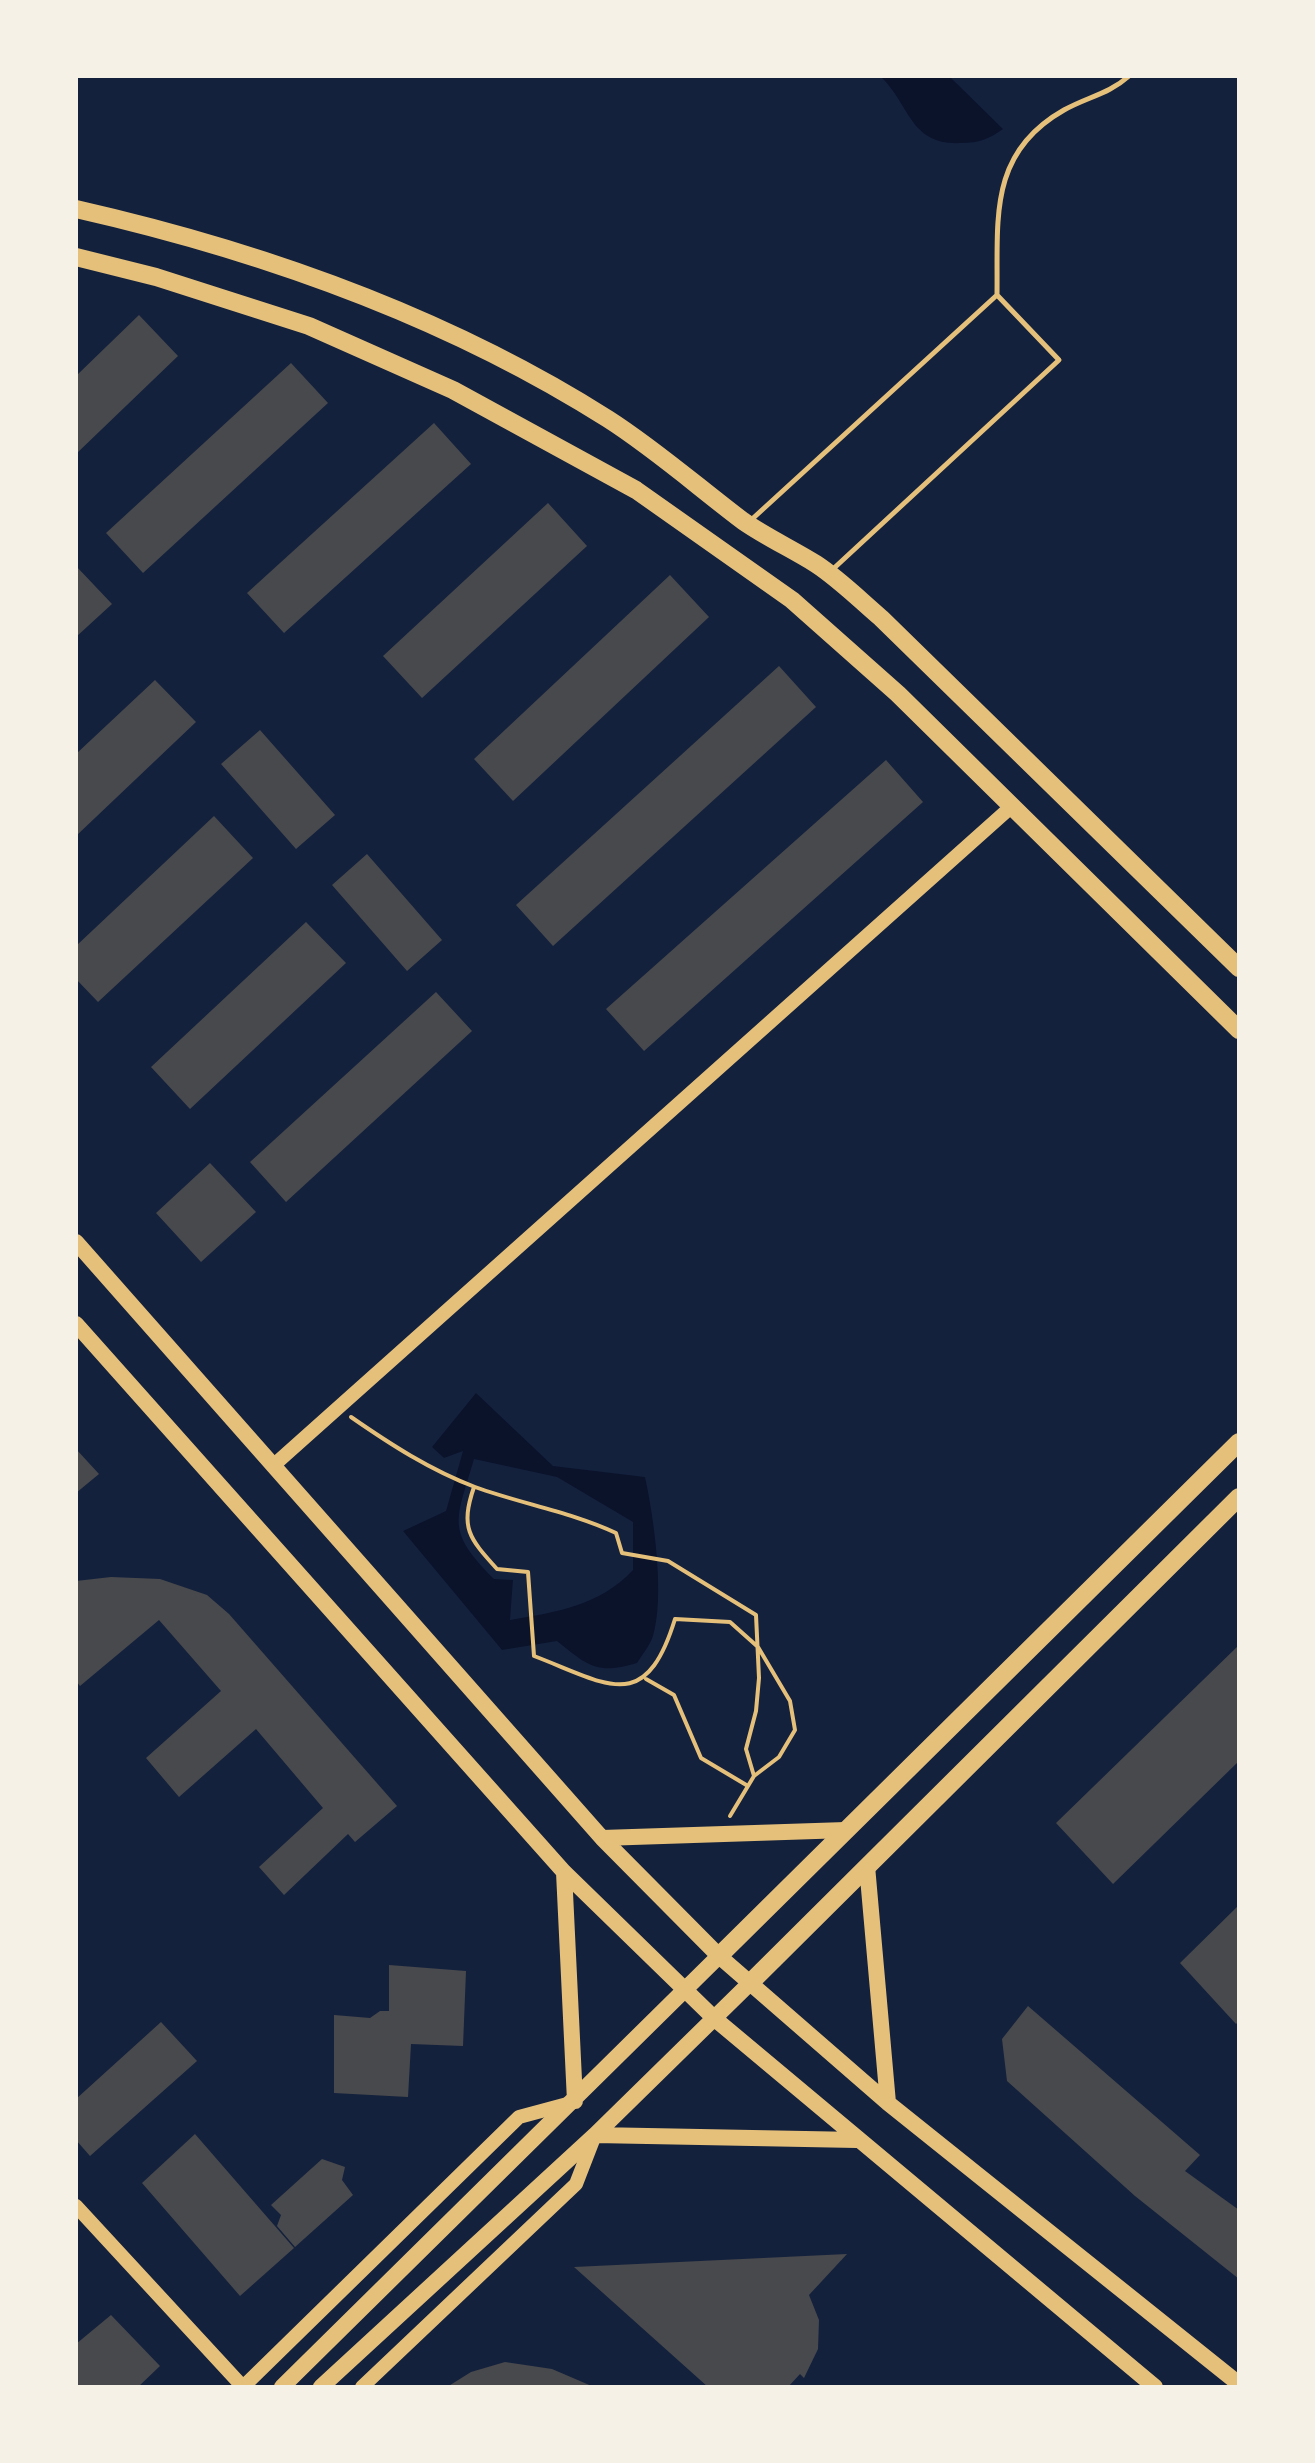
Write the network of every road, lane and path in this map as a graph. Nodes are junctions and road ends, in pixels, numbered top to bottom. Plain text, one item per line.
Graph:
1 (1129, 76) edge
2 (76, 209) edge
3 (76, 257) edge
4 (997, 295) junction
5 (747, 524) junction
6 (829, 574) junction
7 (1011, 807) junction
8 (1239, 968) edge
9 (1239, 1030) edge
10 (76, 1242) edge
11 (76, 1324) edge
12 (339, 1409) junction
13 (1239, 1442) edge
14 (274, 1465) junction
15 (474, 1487) junction
16 (1239, 1497) edge
17 (758, 1647) junction
18 (646, 1679) junction
19 (754, 1776) junction
20 (748, 1786) junction
21 (846, 1830) junction
22 (718, 1834) junction
23 (602, 1838) junction
24 (867, 1866) junction
25 (564, 1872) junction
26 (719, 1956) junction
27 (748, 1985) junction
28 (685, 1990) junction
29 (715, 2019) junction
30 (575, 2101) junction
31 (888, 2103) junction
32 (595, 2135) junction
33 (857, 2140) junction
34 (76, 2206) edge
35 (1239, 2384) edge
36 (243, 2387) edge
37 (282, 2387) edge
38 (321, 2387) edge
39 (362, 2387) edge
40 (1155, 2387) edge

1 - 4 lane
2 - 5 main road
3 - 7 main road
4 - 5 lane
4 - 6 lane
5 - 6 main road
6 - 8 main road
7 - 9 main road
7 - 12 street
10 - 14 main road
11 - 25 main road
12 - 14 street
12 - 15 path
13 - 21 main road
14 - 23 main road
15 - 17 path
15 - 18 path
16 - 24 main road
17 - 18 path
17 - 19 path
17 - 19 path
18 - 20 path
19 - 20 path
20 - 22 path
21 - 22 main road
21 - 26 main road
22 - 23 main road
23 - 26 main road
24 - 27 main road
24 - 31 main road
25 - 28 main road
25 - 30 main road
26 - 27 main road
26 - 28 main road
27 - 29 main road
27 - 31 main road
28 - 29 main road
28 - 30 main road
29 - 32 main road
29 - 33 main road
30 - 36 street
30 - 37 main road
31 - 35 main road
32 - 33 main road
32 - 38 main road
32 - 39 street
33 - 40 main road
34 - 36 street

